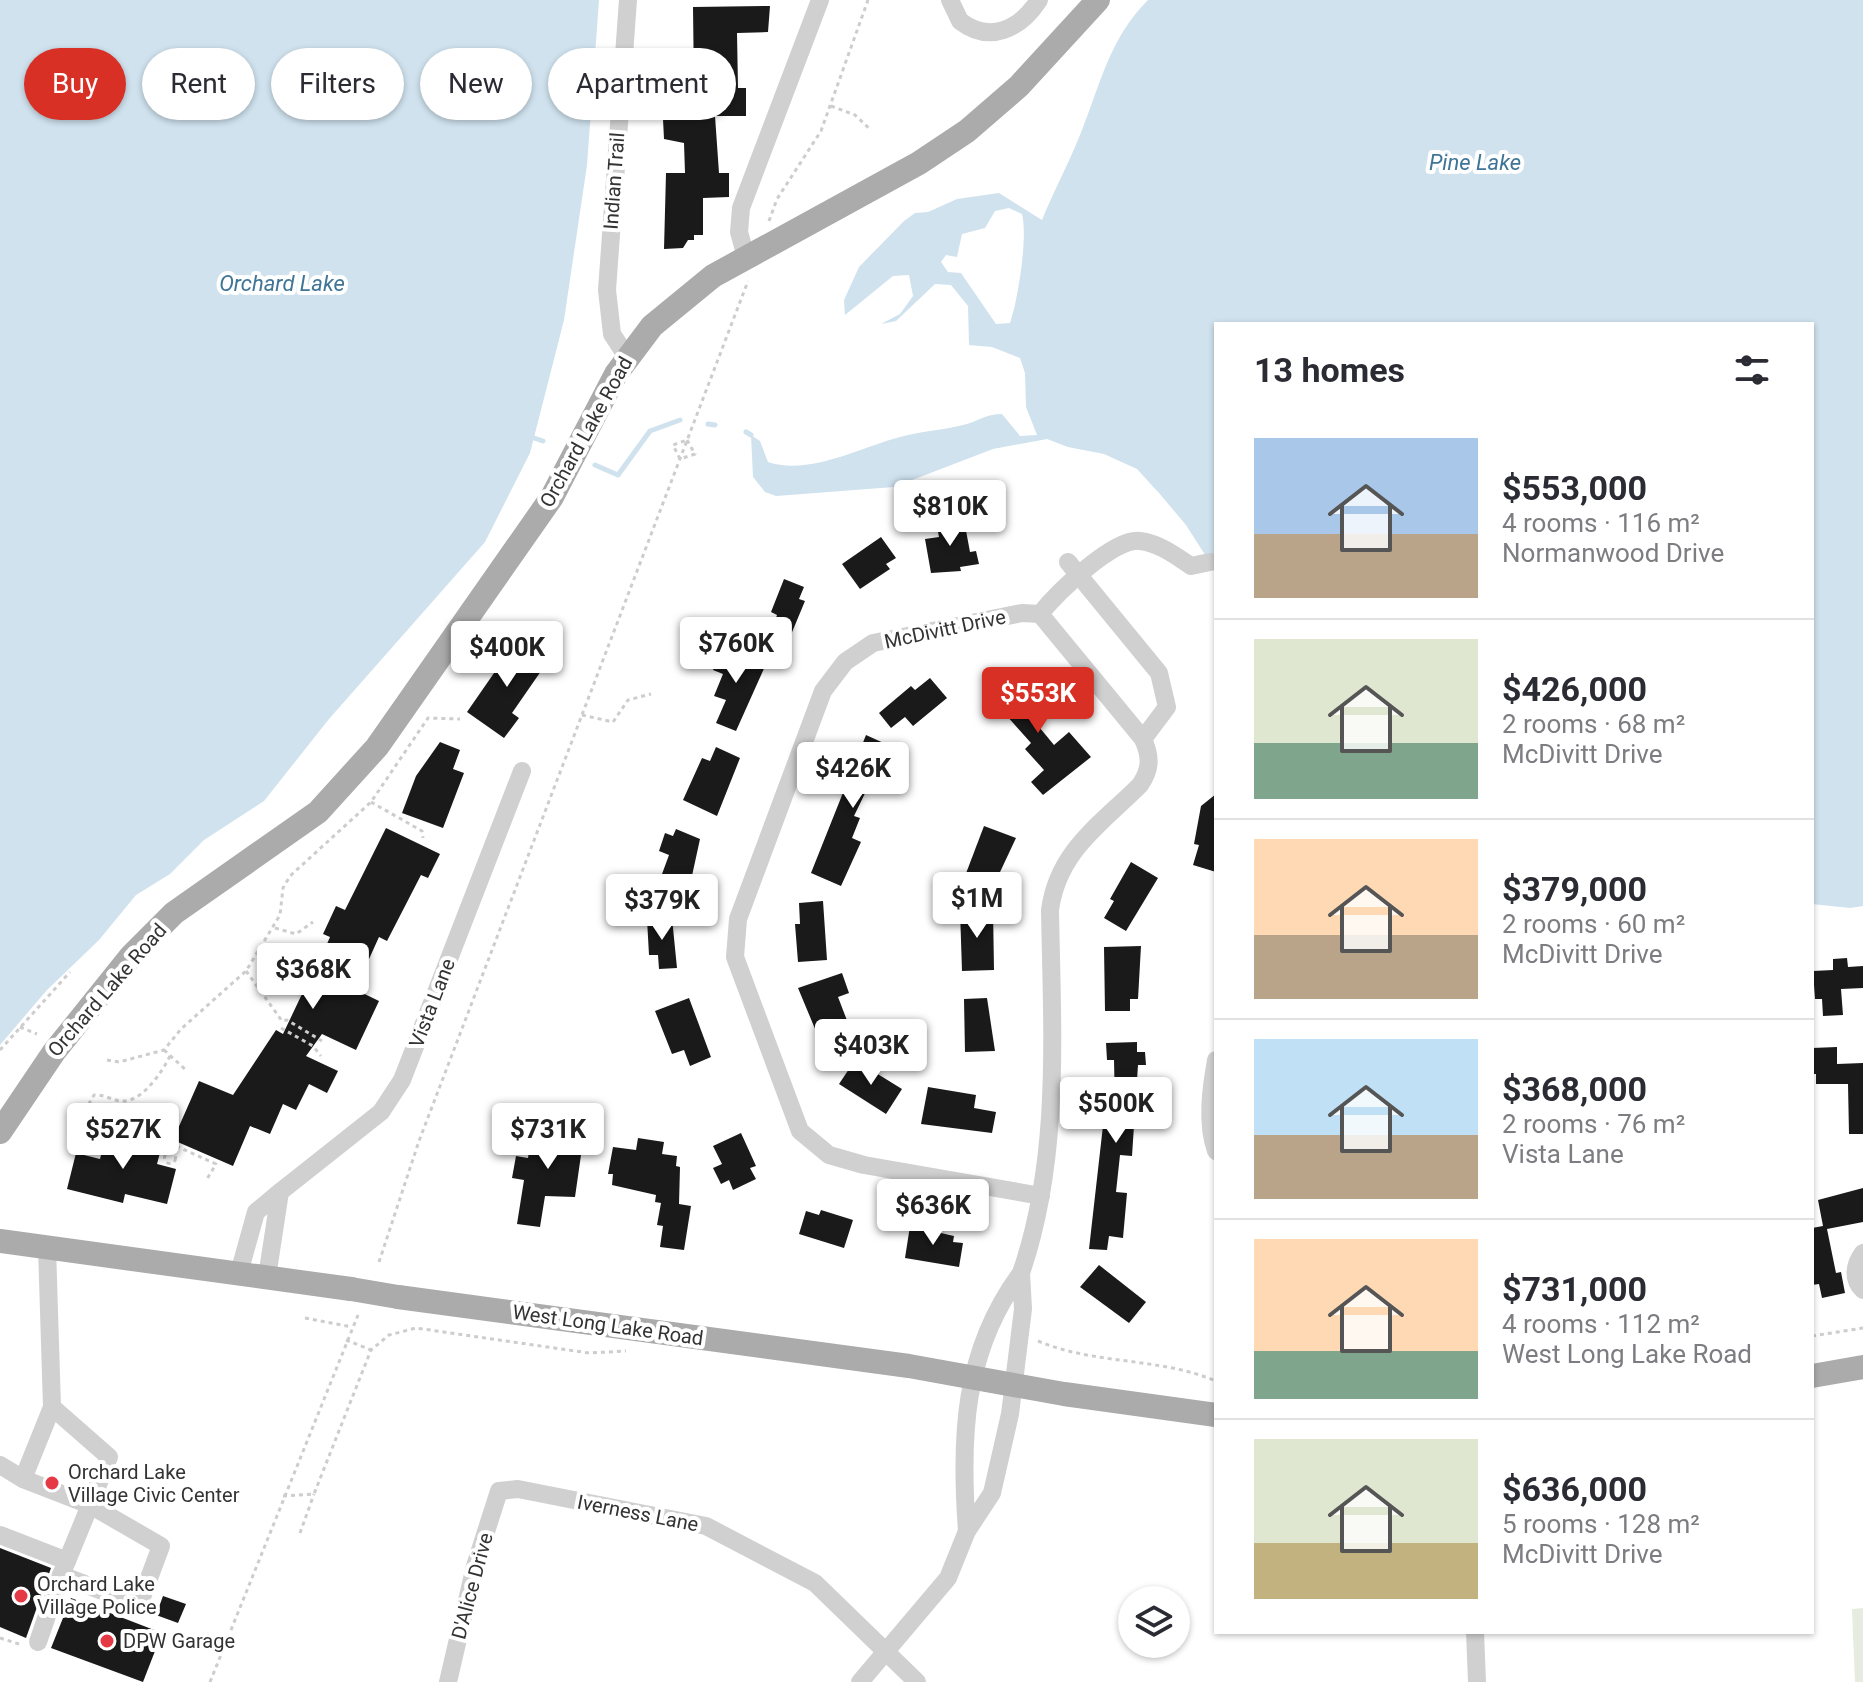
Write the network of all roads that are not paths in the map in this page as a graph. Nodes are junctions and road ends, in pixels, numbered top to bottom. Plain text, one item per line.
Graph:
1 (628, 0) edge
2 (820, 0) edge
3 (950, 0) edge
4 (1039, 0) edge
5 (1098, 0) edge
6 (751, 263) junction
7 (627, 357) junction
8 (1210, 562) dead end
9 (1074, 569) junction
10 (1040, 614) junction
11 (1143, 739) junction
12 (522, 771) dead end
13 (1214, 1071) edge
14 (0, 1132) edge
15 (1214, 1146) edge
16 (280, 1192) junction
17 (1041, 1196) junction
18 (252, 1221) junction
19 (277, 1226) junction
20 (0, 1241) edge
21 (47, 1247) junction
22 (1863, 1253) edge
23 (239, 1273) junction
24 (1021, 1273) junction
25 (267, 1277) junction
26 (1863, 1290) edge
27 (1863, 1367) edge
28 (1814, 1376) edge
29 (973, 1377) junction
30 (1015, 1383) junction
31 (52, 1407) junction
32 (1214, 1415) edge
33 (0, 1465) edge
34 (23, 1479) junction
35 (499, 1491) joint
36 (90, 1505) junction
37 (967, 1531) junction
38 (0, 1535) edge
39 (64, 1568) junction
40 (1475, 1634) edge
41 (38, 1642) dead end
42 (887, 1650) junction
43 (448, 1682) edge
44 (860, 1682) edge
45 (917, 1682) edge
46 (1477, 1682) edge

1 - 7 street, Indian Trail
2 - 6 street
3 - 4 street
5 - 6 main road, Orchard Lake Road
6 - 7 main road, Orchard Lake Road
7 - 14 main road, Orchard Lake Road
8 - 9 street
9 - 10 street
9 - 11 street
10 - 11 street
10 - 17 street, McDivitt Drive
11 - 17 street
12 - 16 street, Vista Lane
13 - 15 street
16 - 18 street, Vista Lane
16 - 19 street
17 - 24 street
18 - 19 street
18 - 23 street, Vista Lane
19 - 25 street
20 - 21 main road, West Long Lake Road
21 - 23 main road, West Long Lake Road
21 - 31 street
22 - 26 street
23 - 25 main road, West Long Lake Road
24 - 29 street
24 - 30 street
25 - 29 main road, West Long Lake Road, bridge
27 - 28 main road
29 - 30 main road, West Long Lake Road
29 - 37 street
30 - 32 main road, West Long Lake Road
30 - 37 street
31 - 34 street
31 - 36 street
33 - 34 street
34 - 36 street
35 - 42 street, Iverness Lane
35 - 43 street, D'Alice Drive
36 - 39 street
36 - 39 street
37 - 42 street
38 - 39 street
39 - 41 street
40 - 46 street
42 - 44 street
42 - 45 street, Iverness Lane

